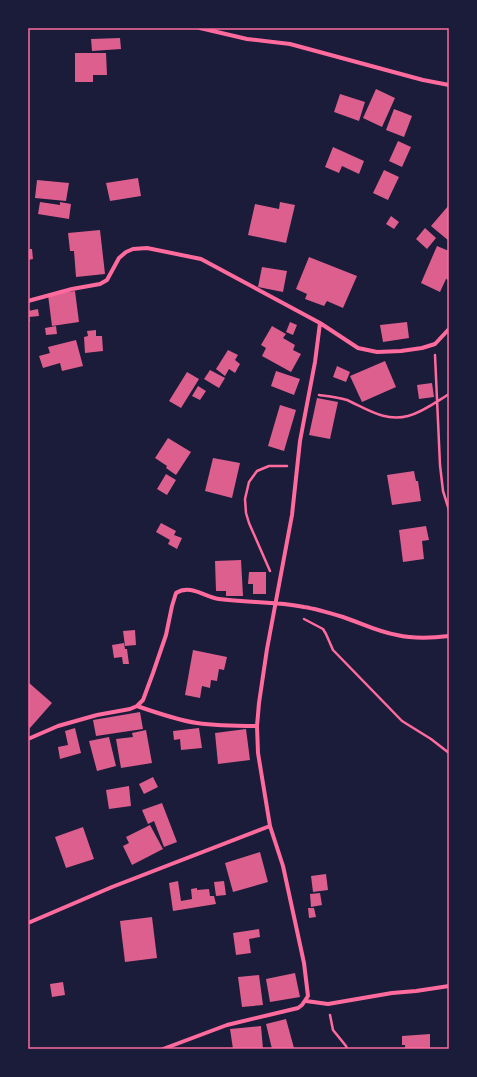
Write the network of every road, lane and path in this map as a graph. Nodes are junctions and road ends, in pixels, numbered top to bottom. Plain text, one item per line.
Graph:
1 (200, 28) edge
2 (449, 85) edge
3 (28, 301) edge
4 (320, 323) junction
5 (449, 329) edge
6 (435, 344) junction
7 (309, 393) junction
8 (449, 394) edge
9 (437, 401) junction
10 (297, 467) junction
11 (449, 510) edge
12 (278, 588) junction
13 (276, 602) junction
14 (295, 606) junction
15 (449, 636) edge
16 (137, 706) junction
17 (257, 726) junction
18 (28, 739) edge
19 (449, 753) edge
20 (270, 826) junction
21 (28, 923) edge
22 (449, 986) edge
23 (306, 1002) junction
24 (328, 1004) junction
25 (163, 1049) edge
26 (346, 1049) edge

1 - 2 street
3 - 4 street
4 - 6 street
4 - 7 street
5 - 6 street
6 - 9 path
7 - 9 path
7 - 10 street
8 - 9 path
9 - 11 path
10 - 12 street
10 - 12 path
12 - 13 street
13 - 14 street
13 - 16 street
13 - 17 street
14 - 15 street
14 - 19 path
16 - 17 street
16 - 18 street
17 - 20 street
20 - 21 street
20 - 23 street
22 - 24 street
23 - 24 street
23 - 25 street
24 - 26 path

